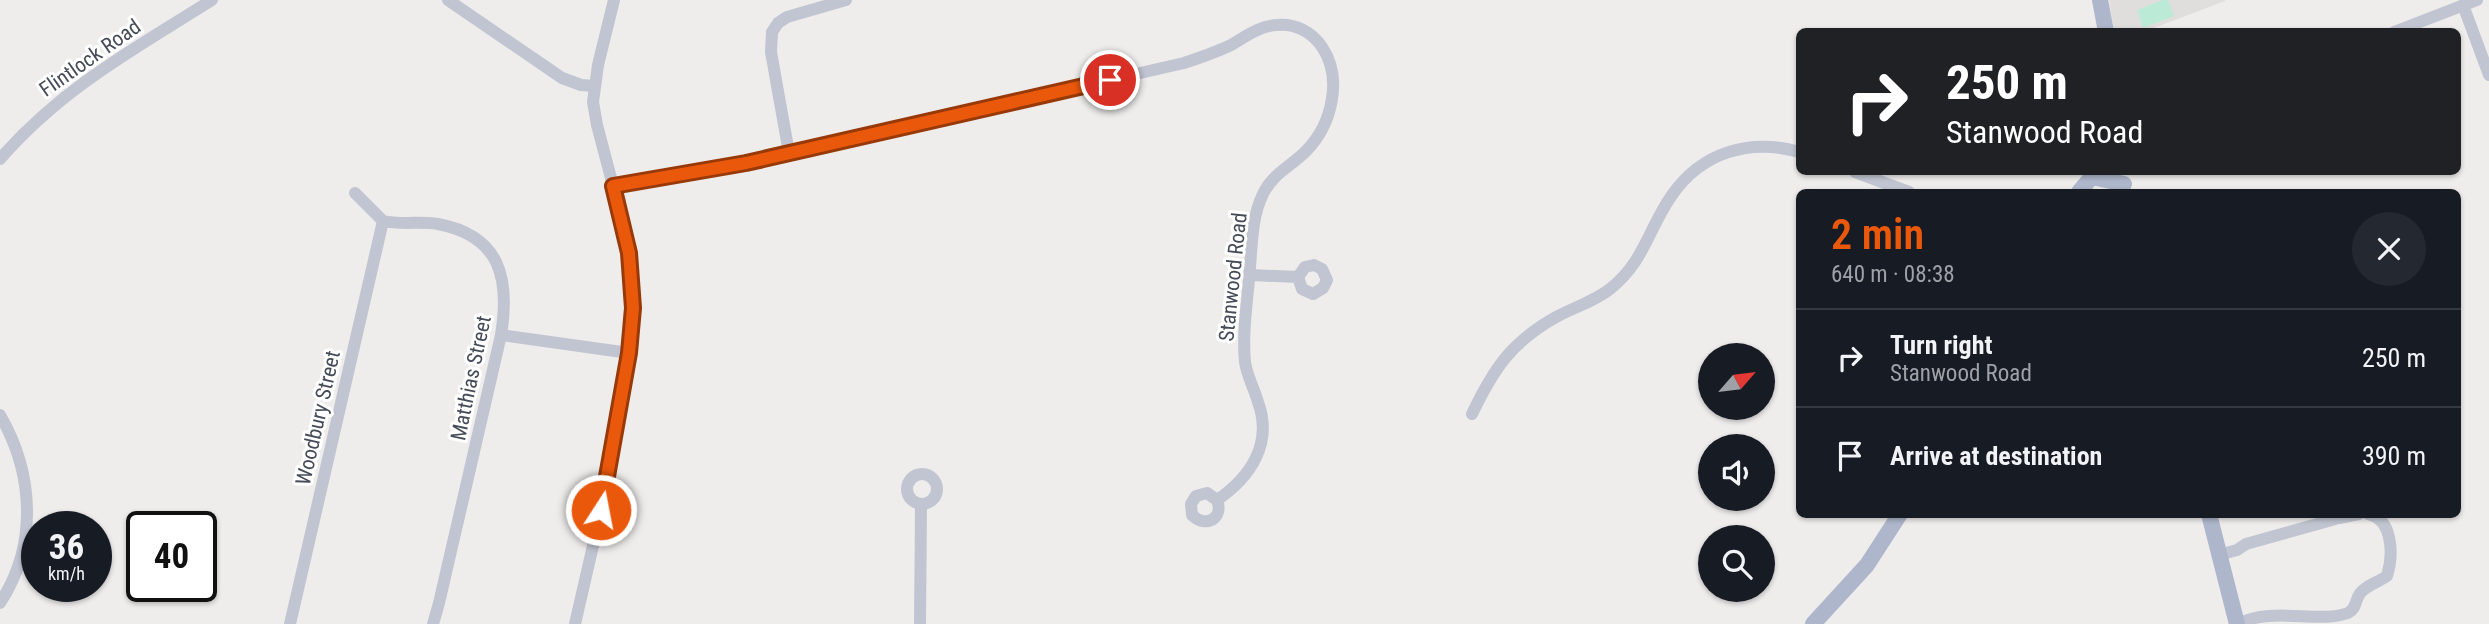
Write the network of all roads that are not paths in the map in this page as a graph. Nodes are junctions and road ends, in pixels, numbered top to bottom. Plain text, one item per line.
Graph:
1 (212, 0) edge
2 (448, 0) edge
3 (614, 0) edge
4 (846, 0) edge
5 (2100, 0) edge
6 (2477, 0) edge
7 (2463, 5) junction
8 (2105, 28) edge
9 (2405, 28) edge
10 (2489, 75) edge
11 (594, 86) junction
12 (1796, 151) edge
13 (789, 153) junction
14 (0, 159) edge
15 (1863, 175) edge
16 (2093, 175) edge
17 (2097, 175) edge
18 (2124, 183) edge
19 (613, 186) junction
20 (1901, 189) edge
21 (2082, 189) edge
22 (355, 193) dead end
23 (383, 222) junction
24 (1250, 275) junction
25 (1298, 277) dead end
26 (502, 335) junction
27 (629, 353) junction
28 (0, 415) edge
29 (1472, 415) dead end
30 (1217, 500) dead end
31 (921, 505) dead end
32 (1897, 518) edge
33 (2209, 518) edge
34 (2339, 518) edge
35 (2375, 518) edge
36 (2219, 555) junction
37 (0, 603) edge
38 (290, 624) edge
39 (433, 624) edge
40 (575, 624) edge
41 (920, 624) edge
42 (1813, 624) edge
43 (2238, 624) edge

1 - 14 street, Flintlock Road
2 - 11 street
3 - 11 street
4 - 13 street
5 - 8 main road
6 - 7 street
7 - 9 street
7 - 10 street
11 - 19 street
12 - 29 street
13 - 19 street, Stanwood Road
13 - 24 street, Stanwood Road
15 - 20 street
16 - 21 main road
17 - 18 main road
19 - 27 street
22 - 23 street
23 - 26 street, Matthias Street
23 - 38 street, Woodbury Street
24 - 25 street
24 - 30 street, Stanwood Road
26 - 27 street
26 - 39 street, Matthias Street
27 - 40 street
28 - 37 street
31 - 41 street
32 - 42 main road
33 - 36 main road
34 - 36 street
35 - 43 street
36 - 43 main road

